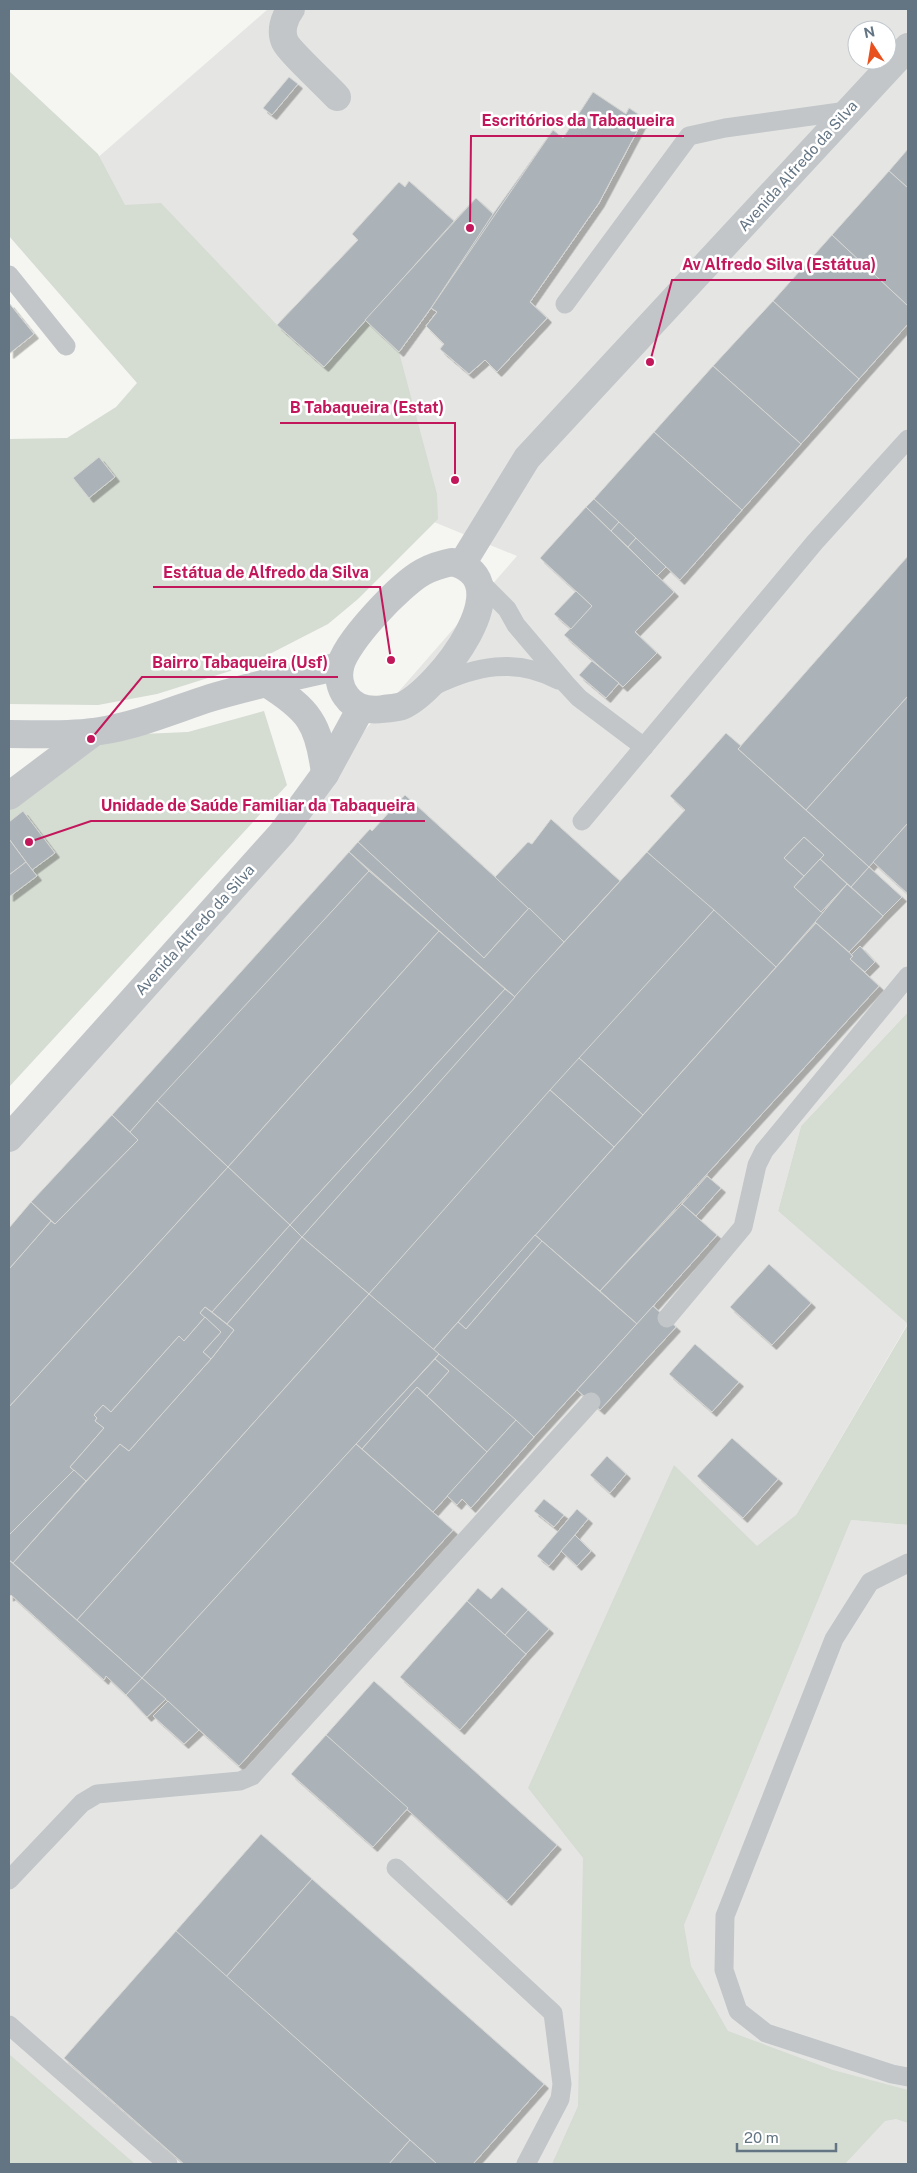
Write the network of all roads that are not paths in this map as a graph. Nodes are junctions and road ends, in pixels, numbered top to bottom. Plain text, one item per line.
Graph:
1 (291, 9) edge
2 (908, 47) edge
3 (337, 97) dead end
4 (847, 112) junction
5 (9, 275) edge
6 (565, 304) dead end
7 (66, 346) dead end
8 (908, 439) edge
9 (470, 572) junction
10 (340, 666) junction
11 (266, 683) junction
12 (566, 684) junction
13 (422, 693) junction
14 (361, 708) junction
15 (94, 732) junction
16 (9, 734) edge
17 (644, 747) junction
18 (324, 774) junction
19 (9, 796) edge
20 (582, 821) dead end
21 (908, 976) edge
22 (9, 1138) edge
23 (667, 1318) dead end
24 (591, 1402) dead end
25 (908, 1562) edge
26 (396, 1868) dead end
27 (9, 1880) edge
28 (9, 2025) edge
29 (908, 2077) edge
30 (168, 2164) edge
31 (526, 2164) edge

1 - 3 street
2 - 4 street, Avenida Alfredo da Silva
4 - 6 lane
4 - 9 street, Avenida Alfredo da Silva
5 - 7 lane
8 - 17 lane
9 - 10 street
9 - 12 lane
9 - 13 street
10 - 11 street
10 - 14 street
11 - 15 street
11 - 18 street
12 - 13 lane
12 - 17 lane
13 - 14 street
14 - 18 street, Avenida Alfredo da Silva
15 - 16 street
15 - 19 street
17 - 20 lane
18 - 22 street, Avenida Alfredo da Silva
21 - 23 lane
24 - 27 lane
25 - 29 lane
26 - 31 lane
28 - 30 lane

